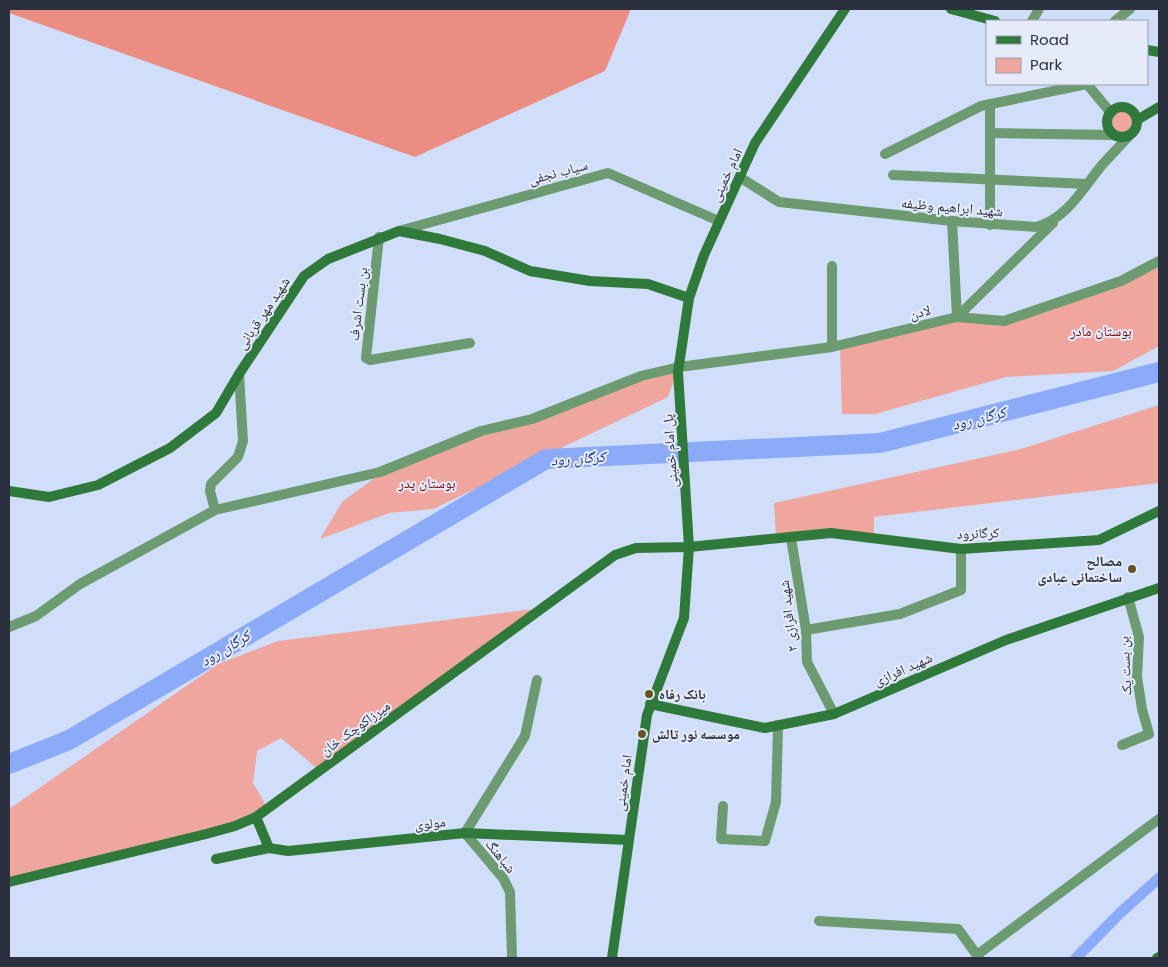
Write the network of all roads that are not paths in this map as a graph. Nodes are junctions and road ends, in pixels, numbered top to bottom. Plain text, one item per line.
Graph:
1 (845, 9) edge
2 (951, 9) edge
3 (1039, 9) edge
4 (1130, 9) edge
5 (991, 20) edge
6 (1033, 20) edge
7 (1116, 20) edge
8 (1082, 85) edge
9 (1088, 85) edge
10 (990, 104) junction
11 (1159, 107) edge
12 (1111, 113) junction
13 (1137, 120) junction
14 (990, 133) junction
15 (1115, 135) junction
16 (1129, 136) junction
17 (885, 154) dead end
18 (892, 175) dead end
19 (741, 178) junction
20 (990, 179) junction
21 (1087, 184) junction
22 (1067, 210) junction
23 (719, 221) junction
24 (952, 221) junction
25 (990, 225) junction
26 (399, 231) junction
27 (379, 237) junction
28 (1159, 261) edge
29 (832, 266) dead end
30 (689, 298) junction
31 (957, 317) junction
32 (470, 343) dead end
33 (832, 347) junction
34 (679, 370) junction
35 (239, 374) junction
36 (9, 491) edge
37 (214, 510) junction
38 (1159, 511) edge
39 (689, 528) joint
40 (791, 538) junction
41 (690, 547) junction
42 (961, 549) junction
43 (1159, 588) edge
44 (1128, 597) junction
45 (9, 627) edge
46 (806, 630) junction
47 (537, 680) dead end
48 (650, 704) junction
49 (834, 714) junction
50 (778, 725) junction
51 (1122, 744) dead end
52 (722, 806) dead end
53 (256, 817) junction
54 (1159, 820) edge
55 (465, 833) junction
56 (628, 840) junction
57 (269, 848) junction
58 (216, 859) dead end
59 (9, 882) edge
60 (819, 921) dead end
61 (978, 957) edge
62 (512, 958) edge
63 (612, 958) edge

1 - 19 street, امام خمینی
2 - 5 street
3 - 6 street
4 - 7 street
8 - 10 street
9 - 12 street
10 - 14 street
10 - 17 street
11 - 13 street
12 - 13 street
12 - 15 street
13 - 16 street
14 - 15 street
14 - 20 street
15 - 16 street
16 - 21 street, شهید ابراهیم وظیفه
18 - 20 street
19 - 23 street, امام خمینی
19 - 24 street, شهید ابراهیم وظیفه
20 - 21 street
20 - 25 street
21 - 22 street, شهید ابراهیم وظیفه
22 - 25 street, شهید ابراهیم وظیفه
22 - 31 street
23 - 26 street, سیاب نجفی
23 - 30 street, امام خمینی
24 - 25 street, شهید ابراهیم وظیفه
24 - 31 street
26 - 27 street, شهید مهر قربانی
26 - 30 street, شهید مهر قربانی
27 - 32 street, بن بست اشرف
27 - 35 street, شهید مهر قربانی
28 - 31 street, لادن
29 - 33 street
30 - 34 street, امام خمینی
31 - 33 street, لادن
33 - 34 street, لادن
34 - 37 street, لادن
34 - 39 street, پل امام خمینی
35 - 36 street, شهید مهر قربانی
35 - 37 street
37 - 45 street, لادن
38 - 42 street, کرگانرود
39 - 41 street, امام خمینی
40 - 41 street, کرگانرود
40 - 42 street, کرگانرود
40 - 46 street, شهید افرازی ۲
41 - 48 street, امام خمینی
41 - 53 street, میرزاکوچک خان
42 - 46 street
43 - 44 street, شهید افرازی
44 - 49 street, شهید افرازی
44 - 51 street, بن بست یک
46 - 49 street, شهید افرازی ۲
47 - 55 street
48 - 50 street, شهید افرازی
48 - 56 street, امام خمینی
49 - 50 street, شهید افرازی
50 - 52 street
53 - 57 street
53 - 59 street, میرزاکوچک خان
54 - 61 street
55 - 56 street, مولوی
55 - 57 street, مولوی
55 - 62 street, شباهنگ
56 - 63 street, امام خمینی
57 - 58 street, مولوی
60 - 61 street

